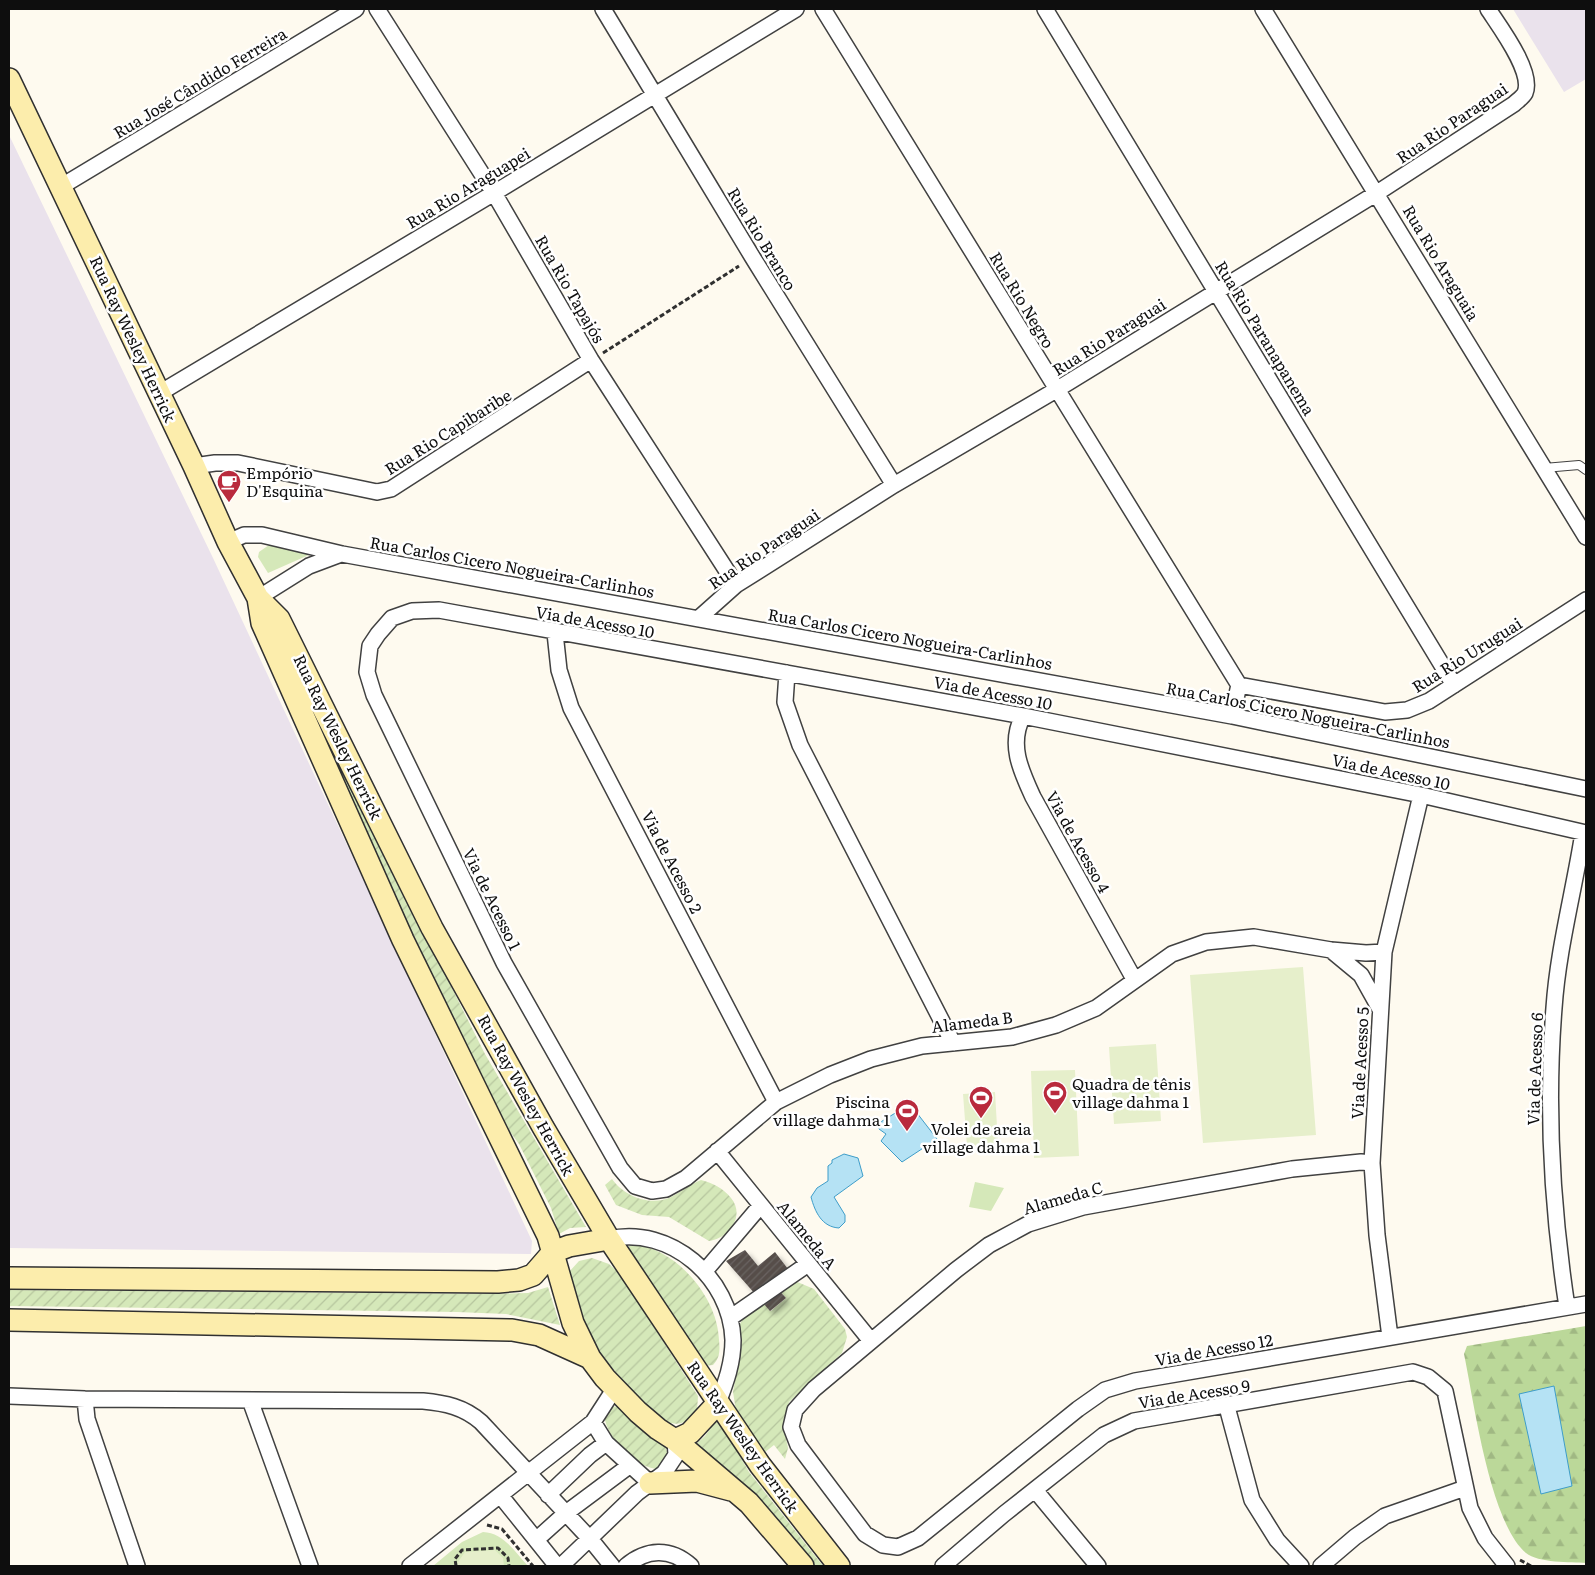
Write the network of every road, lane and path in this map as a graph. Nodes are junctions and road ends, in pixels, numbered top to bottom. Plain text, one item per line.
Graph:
1 (356, 9) edge
2 (377, 9) edge
3 (603, 9) edge
4 (796, 9) edge
5 (823, 9) edge
6 (1045, 9) edge
7 (1263, 9) edge
8 (1488, 9) edge
9 (9, 79) edge
10 (654, 94) junction
11 (62, 186) junction
12 (494, 193) junction
13 (1378, 193) junction
14 (753, 258) junction
15 (1216, 291) junction
16 (592, 360) junction
17 (1056, 390) junction
18 (158, 394) junction
19 (194, 466) junction
20 (1544, 468) junction
21 (1586, 470) edge
22 (894, 485) junction
23 (1586, 538) edge
24 (228, 542) junction
25 (342, 554) junction
26 (736, 585) junction
27 (258, 598) junction
28 (1586, 600) edge
29 (392, 618) joint
30 (699, 618) junction
31 (555, 633) junction
32 (786, 673) junction
33 (1239, 685) junction
34 (1454, 685) junction
35 (1023, 716) junction
36 (1232, 716) junction
37 (1586, 790) edge
38 (1421, 795) junction
39 (1585, 833) edge
40 (1331, 950) junction
41 (1384, 952) junction
42 (1134, 979) junction
43 (1381, 1012) junction
44 (953, 1043) junction
45 (776, 1102) junction
46 (717, 1151) junction
47 (1372, 1163) junction
48 (635, 1186) joint
49 (761, 1205) junction
50 (608, 1239) junction
51 (553, 1252) junction
52 (808, 1264) junction
53 (705, 1271) junction
54 (9, 1278) edge
55 (1586, 1304) edge
56 (1567, 1307) junction
57 (730, 1318) junction
58 (9, 1320) edge
59 (1390, 1337) junction
60 (871, 1341) junction
61 (590, 1358) junction
62 (615, 1388) junction
63 (9, 1396) edge
64 (85, 1399) junction
65 (250, 1400) junction
66 (718, 1403) junction
67 (1227, 1407) junction
68 (795, 1410) joint
69 (593, 1422) junction
70 (674, 1440) junction
71 (606, 1443) junction
72 (629, 1466) junction
73 (528, 1472) junction
74 (650, 1484) junction
75 (1465, 1488) junction
76 (1035, 1490) junction
77 (500, 1495) junction
78 (548, 1496) junction
79 (749, 1503) junction
80 (566, 1513) junction
81 (479, 1525) dead end
82 (536, 1540) junction
83 (591, 1540) junction
84 (137, 1566) edge
85 (310, 1566) edge
86 (410, 1566) edge
87 (456, 1566) edge
88 (509, 1566) edge
89 (533, 1566) edge
90 (559, 1566) edge
91 (612, 1566) edge
92 (626, 1566) edge
93 (691, 1566) edge
94 (803, 1566) edge
95 (840, 1566) edge
96 (943, 1566) edge
97 (1098, 1566) edge
98 (1301, 1566) edge
99 (1321, 1566) edge
100 (1507, 1566) edge

1 - 11 street, Rua José Cândido Ferreira
2 - 12 street, Rua Rio Tapajós
3 - 10 street, Rua Rio Branco
4 - 10 street, Rua Rio Araguapei
5 - 17 street, Rua Rio Negro
6 - 15 street, Rua Rio Paranapanema
7 - 13 street, Rua Rio Araguaia
8 - 13 street, Rua Rio Paraguai
9 - 11 street, Rua Ray Wesley Herrick
10 - 12 street, Rua Rio Araguapei
10 - 14 street, Rua Rio Branco
11 - 18 street, Rua Ray Wesley Herrick
12 - 16 street, Rua Rio Tapajós
12 - 18 street, Rua Rio Araguapei
13 - 15 street, Rua Rio Paraguai
13 - 20 street, Rua Rio Araguaia
14 - 16 path
14 - 22 street, Rua Rio Branco
15 - 17 street, Rua Rio Paraguai
15 - 34 street, Rua Rio Paranapanema
16 - 19 street, Rua Rio Capibaribe
16 - 26 street, Rua Rio Tapajós
17 - 22 street, Rua Rio Paraguai
17 - 33 street, Rua Rio Negro
18 - 19 street, Rua Ray Wesley Herrick
19 - 24 street, Rua Ray Wesley Herrick
20 - 21 lane
20 - 23 street, Rua Rio Araguaia
22 - 26 street, Rua Rio Paraguai
24 - 25 street, Rua Carlos Cicero Nogueira-Carlinhos
24 - 27 street, Rua Ray Wesley Herrick
25 - 27 street
25 - 30 street, Rua Carlos Cicero Nogueira-Carlinhos
26 - 30 street, Rua Rio Paraguai
27 - 50 street, Rua Ray Wesley Herrick
27 - 51 street, Rua Ray Wesley Herrick
28 - 34 street, Rua Rio Uruguai
29 - 31 street, Via de Acesso 10
29 - 48 street, Via de Acesso 1
30 - 36 street, Rua Carlos Cicero Nogueira-Carlinhos
31 - 32 street, Via de Acesso 10
31 - 45 street, Via de Acesso 2
32 - 35 street, Via de Acesso 10
32 - 44 street
33 - 34 street, Rua Rio Uruguai
33 - 36 street
35 - 38 street, Via de Acesso 10
35 - 42 street, Via de Acesso 4
36 - 37 street, Rua Carlos Cicero Nogueira-Carlinhos
38 - 39 street, Via de Acesso 10
38 - 41 street, Via de Acesso 5
39 - 56 street, Via de Acesso 6
40 - 41 street, Alameda B
40 - 42 street, Alameda B
40 - 43 street, Alameda B
41 - 43 street, Via de Acesso 5
42 - 44 street, Alameda B
43 - 47 street, Via de Acesso 5
44 - 45 street, Alameda B
45 - 46 street, Alameda B
46 - 48 street, Alameda B
46 - 49 street, Alameda A
47 - 59 street, Via de Acesso 5
47 - 60 street, Alameda C
49 - 52 street, Alameda A
49 - 53 street
50 - 51 street
50 - 53 street
50 - 66 street, Rua Ray Wesley Herrick
51 - 54 street
51 - 61 street, Rua Ray Wesley Herrick
52 - 57 street
52 - 60 street, Alameda A
53 - 57 street
55 - 56 street, Via de Acesso 12
56 - 59 street, Via de Acesso 12
57 - 66 street
58 - 61 street
59 - 68 street, Via de Acesso 12
60 - 68 street, Alameda C
61 - 62 street, Rua Ray Wesley Herrick
62 - 69 street
62 - 70 street, Rua Ray Wesley Herrick
63 - 64 street
64 - 65 street
64 - 84 street
65 - 73 street
65 - 85 street
66 - 70 street
66 - 95 street, Rua Ray Wesley Herrick
67 - 75 street, Via de Acesso 9
67 - 76 street, Via de Acesso 9
67 - 98 street
69 - 71 street
69 - 73 street
70 - 74 street
70 - 79 street, Rua Ray Wesley Herrick
71 - 72 street
71 - 78 street
72 - 74 street
72 - 80 street
73 - 77 street
73 - 78 street
74 - 79 street
74 - 83 street
75 - 99 street
75 - 100 street
76 - 96 street, Via de Acesso 9
76 - 97 street
77 - 82 street
77 - 86 street
78 - 80 street
79 - 94 street, Rua Ray Wesley Herrick
80 - 82 street
80 - 83 street
81 - 89 path
82 - 90 street
83 - 90 street
83 - 91 street
87 - 88 path
92 - 93 street

